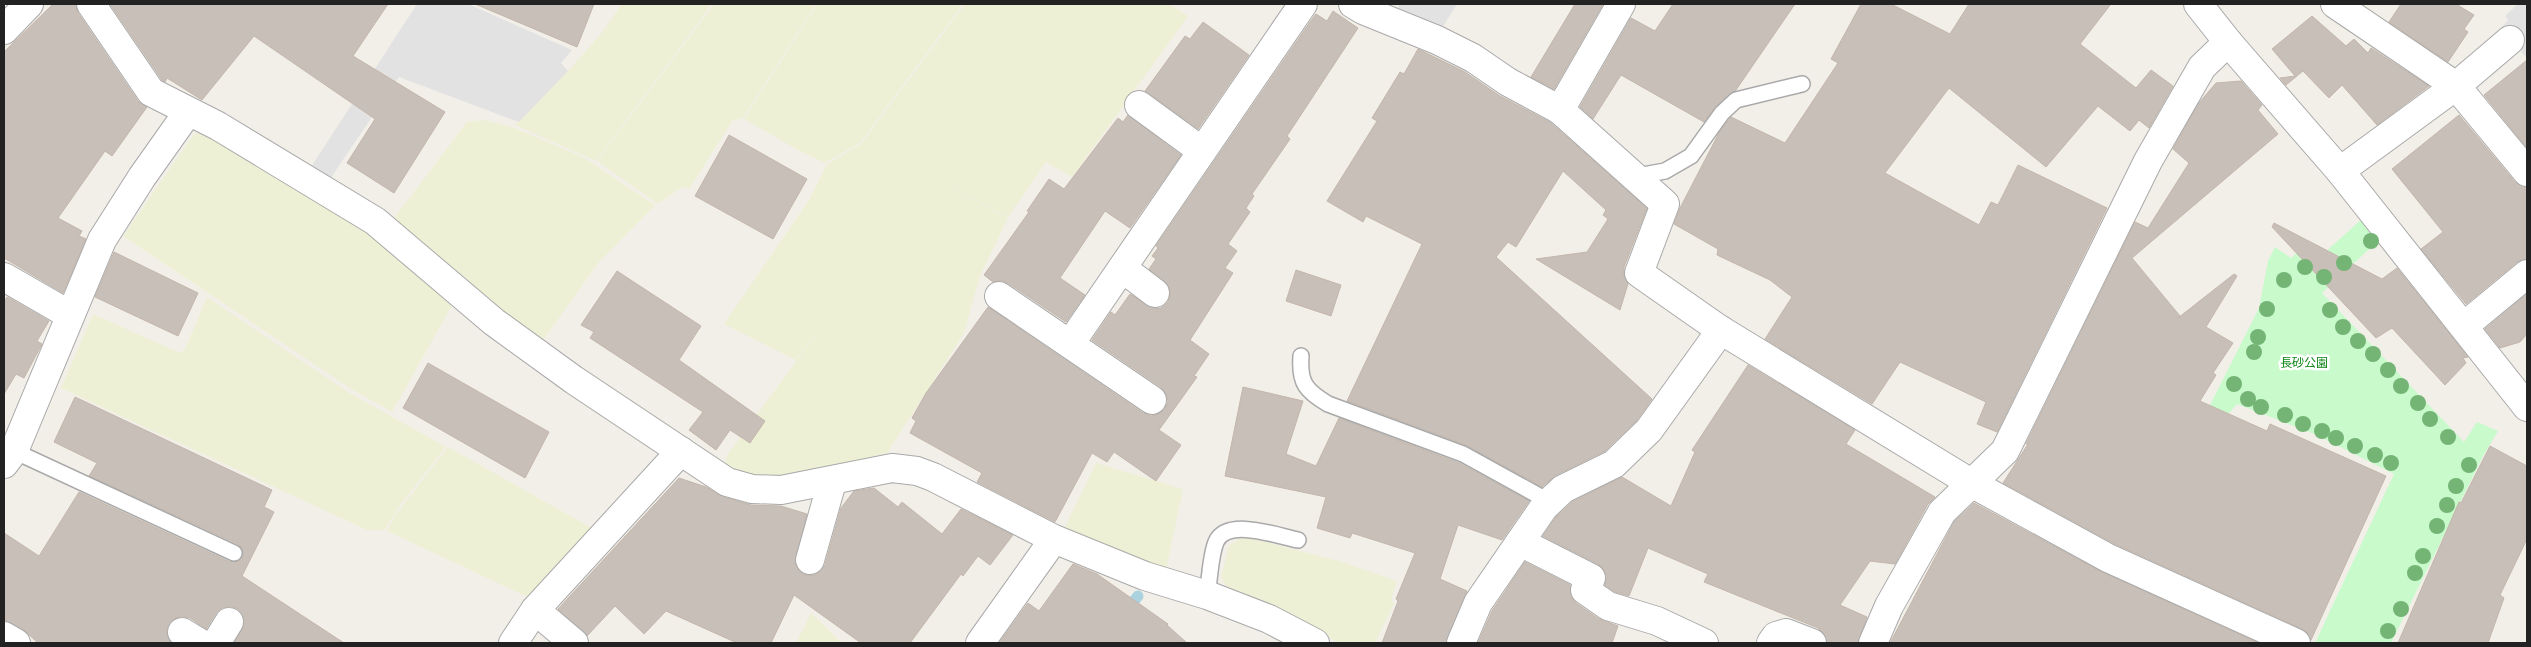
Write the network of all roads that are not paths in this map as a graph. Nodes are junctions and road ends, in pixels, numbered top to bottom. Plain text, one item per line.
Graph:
1 (29, 4) edge
2 (91, 4) edge
3 (1303, 4) edge
4 (1353, 4) edge
5 (1620, 4) edge
6 (2198, 4) edge
7 (2335, 4) edge
8 (2368, 12) edge
9 (4, 30) edge
10 (2510, 40) dead end
11 (2228, 42) junction
12 (1802, 84) dead end
13 (2456, 86) junction
14 (1139, 105) dead end
15 (1560, 110) junction
16 (188, 112) junction
17 (1202, 151) junction
18 (2340, 172) junction
19 (2527, 172) edge
20 (1632, 176) junction
21 (1122, 268) junction
22 (2527, 274) edge
23 (4, 277) edge
24 (1156, 292) dead end
25 (998, 296) dead end
26 (70, 315) junction
27 (2464, 326) junction
28 (1721, 330) junction
29 (1070, 344) junction
30 (1302, 356) dead end
31 (1152, 400) dead end
32 (2527, 407) edge
33 (681, 451) junction
34 (9, 458) edge
35 (832, 482) junction
36 (1971, 483) junction
37 (1550, 502) junction
38 (1054, 539) junction
39 (1298, 540) dead end
40 (1520, 542) junction
41 (234, 553) dead end
42 (810, 560) dead end
43 (1207, 595) junction
44 (535, 610) junction
45 (4, 636) edge
46 (16, 643) edge
47 (513, 643) edge
48 (574, 643) edge
49 (980, 643) edge
50 (1315, 643) edge
51 (1461, 643) edge
52 (1704, 643) edge
53 (1771, 643) edge
54 (1812, 643) edge
55 (1873, 643) edge
56 (2296, 643) edge

1 - 9 street
2 - 16 street
3 - 17 street
4 - 15 street
5 - 15 street
6 - 11 street
7 - 8 street
8 - 13 street
10 - 13 street
11 - 18 street
11 - 36 street
12 - 20 lane
13 - 18 street
13 - 19 street
14 - 17 street
15 - 20 street
16 - 26 street
16 - 33 street
17 - 21 street
18 - 27 street
20 - 28 street
21 - 24 street
21 - 29 street
22 - 27 street
23 - 26 street
25 - 29 street
26 - 34 street
27 - 32 street
28 - 36 street
28 - 37 street
29 - 31 street
30 - 37 lane
33 - 35 street
33 - 44 street
34 - 41 lane
35 - 38 street
35 - 42 street
36 - 55 street
36 - 56 street
37 - 40 street
38 - 43 street
38 - 49 street
39 - 43 lane
40 - 51 street
40 - 52 street
43 - 50 street
44 - 47 street
44 - 48 street
45 - 46 street
53 - 54 street

